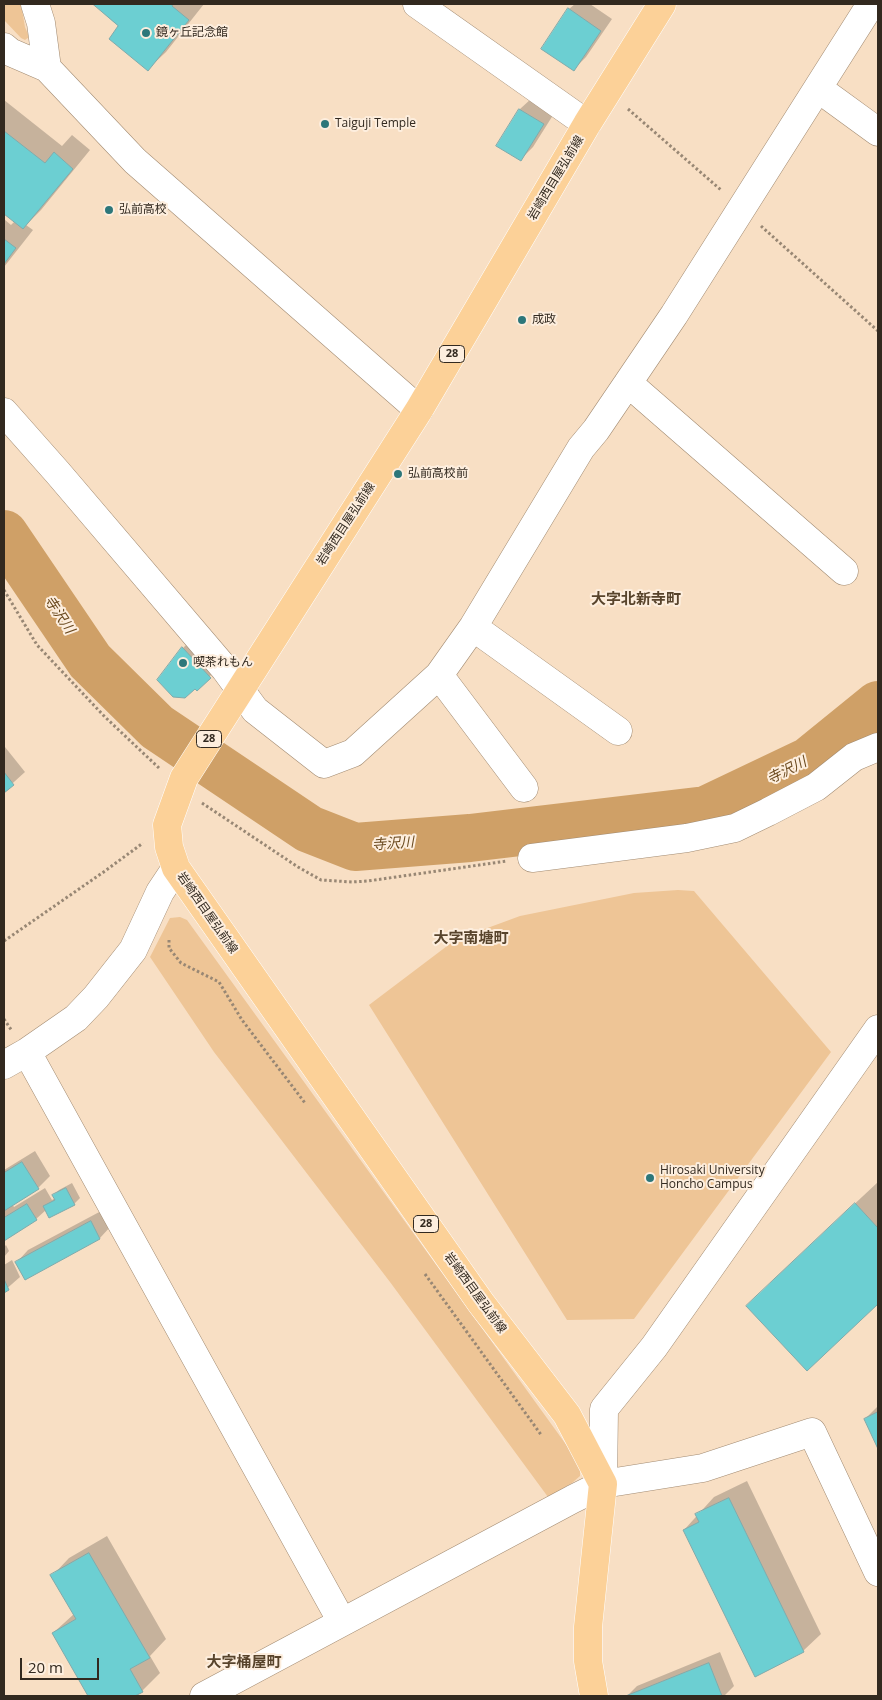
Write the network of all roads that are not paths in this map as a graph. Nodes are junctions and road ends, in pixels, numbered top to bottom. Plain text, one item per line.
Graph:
1 (35, 4) edge
2 (417, 4) edge
3 (662, 4) edge
4 (871, 4) edge
5 (445, 11) edge
6 (4, 47) edge
7 (47, 68) junction
8 (819, 89) junction
9 (587, 124) junction
10 (878, 132) edge
11 (628, 383) junction
12 (419, 410) junction
13 (4, 412) edge
14 (844, 571) dead end
15 (473, 627) junction
16 (439, 675) junction
17 (237, 694) junction
18 (618, 731) dead end
19 (878, 747) edge
20 (524, 788) dead end
21 (532, 858) road end
22 (176, 868) junction
23 (878, 1029) edge
24 (15, 1059) edge
25 (603, 1484) junction
26 (878, 1572) edge
27 (342, 1622) junction
28 (204, 1696) edge
29 (594, 1696) edge

1 - 7 street
2 - 5 street
3 - 9 main road, 岩崎西目屋弘前線 / 28
4 - 8 street
5 - 9 street
6 - 7 street
7 - 12 street
8 - 10 street
8 - 11 street
9 - 12 main road, 岩崎西目屋弘前線 / 28
11 - 14 street
11 - 15 street
12 - 17 main road, 岩崎西目屋弘前線 / 28
13 - 17 street
15 - 16 street
15 - 18 street
16 - 17 street
16 - 20 street
17 - 22 main road, 岩崎西目屋弘前線 / 28
19 - 21 street
22 - 24 street
22 - 25 main road, 岩崎西目屋弘前線 / 28
23 - 25 street
24 - 27 street
25 - 26 street
25 - 27 street
25 - 29 main road
27 - 28 street

